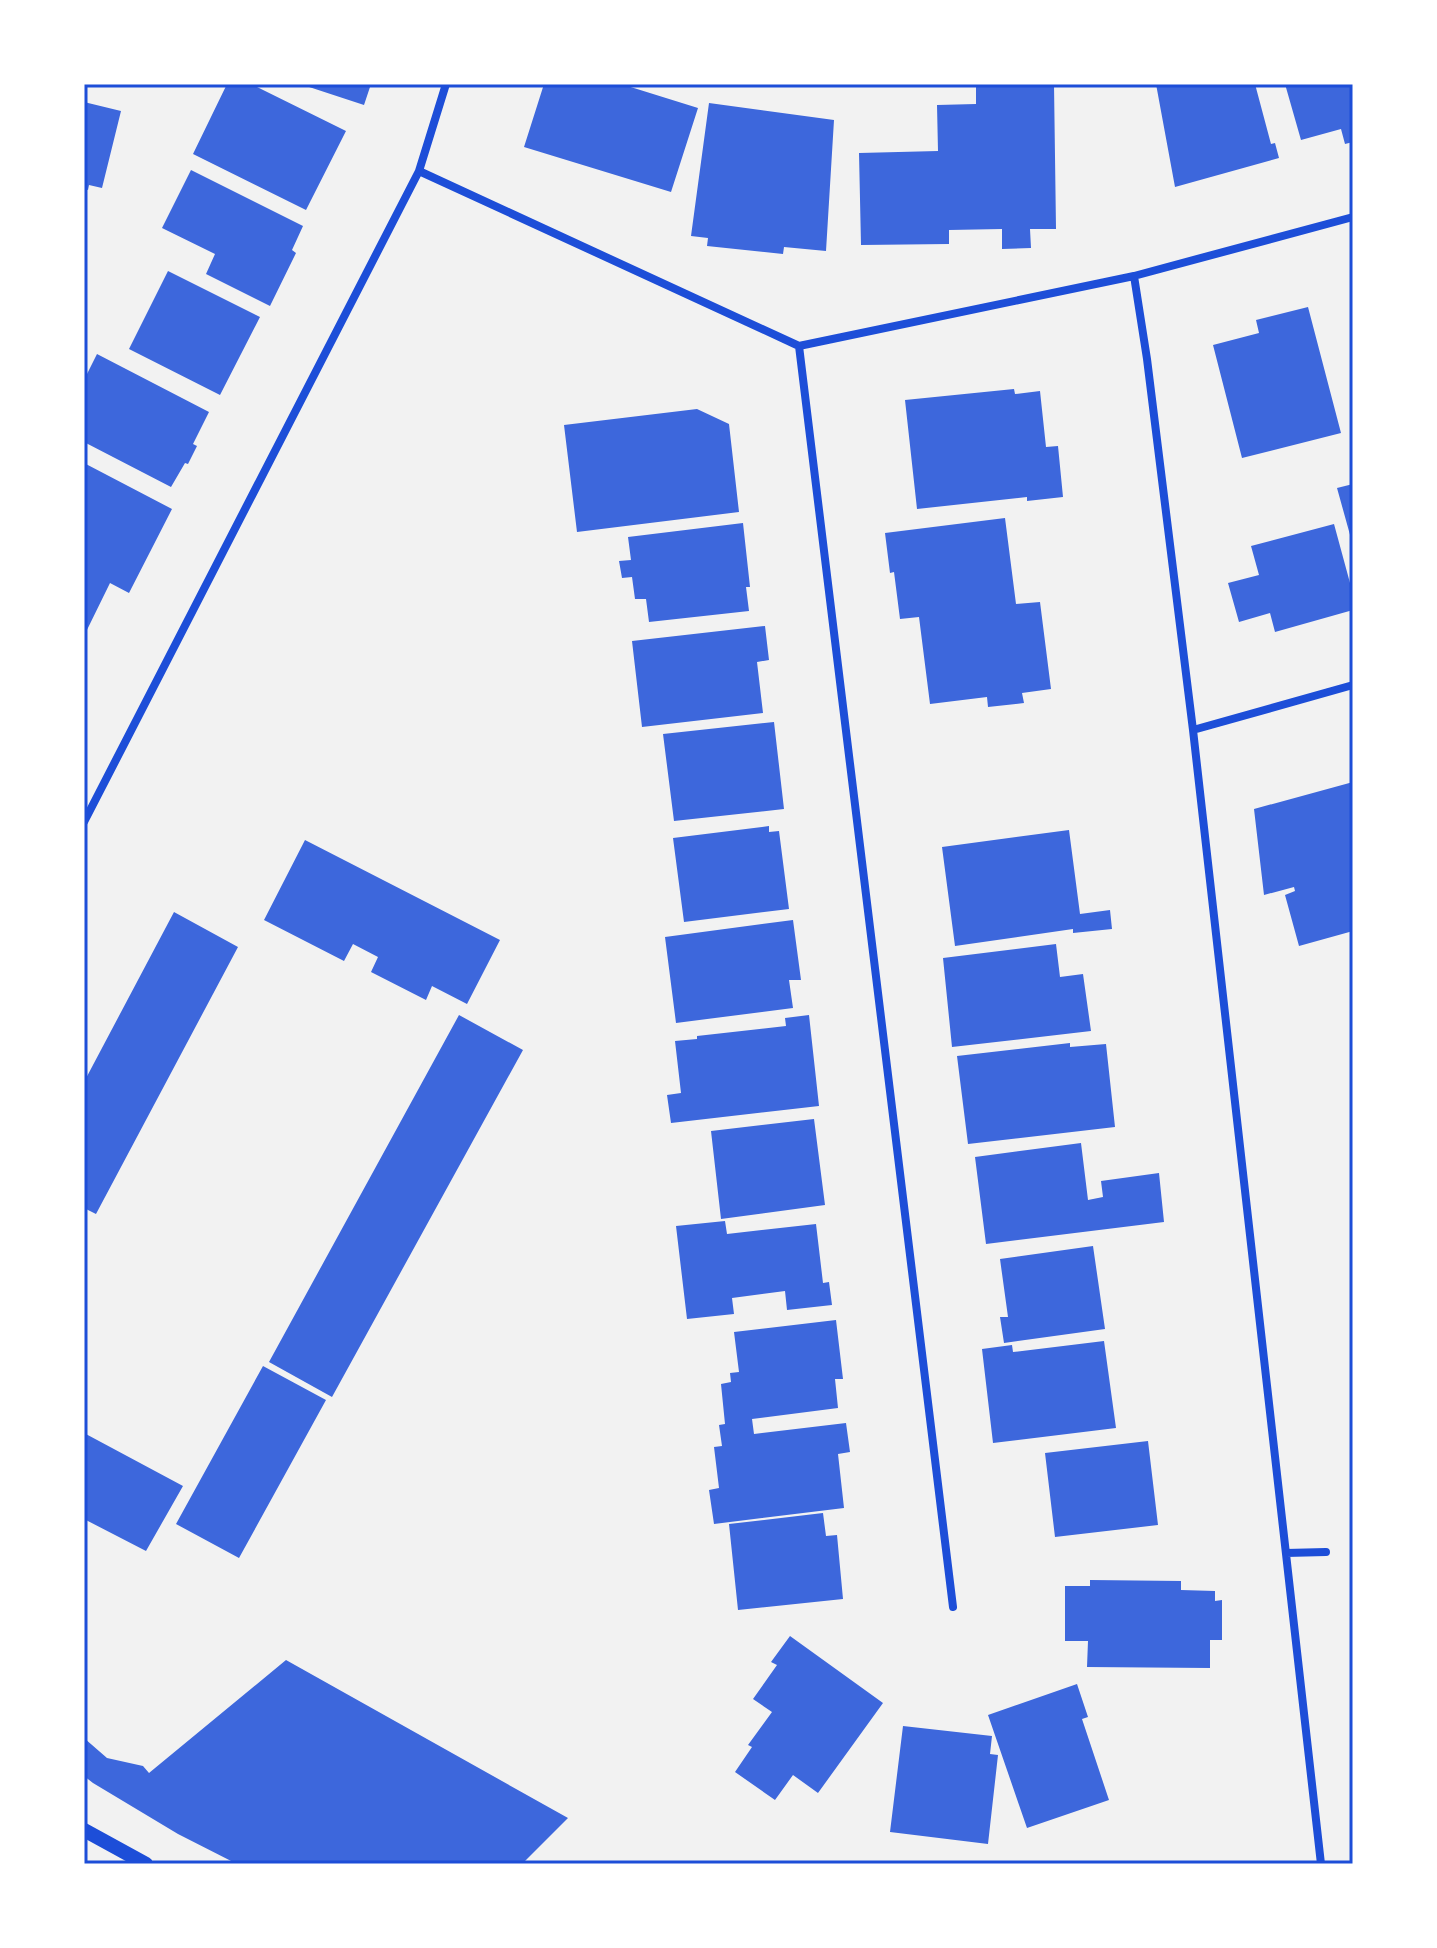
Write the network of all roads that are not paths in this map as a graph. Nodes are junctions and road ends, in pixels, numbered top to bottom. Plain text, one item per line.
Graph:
1 (446, 84) edge
2 (419, 171) junction
3 (1353, 217) edge
4 (1134, 276) junction
5 (799, 346) junction
6 (1353, 685) edge
7 (1193, 730) junction
8 (84, 822) edge
9 (1326, 1552) dead end
10 (1286, 1553) junction
11 (953, 1607) dead end
12 (84, 1830) edge
13 (146, 1864) edge
14 (1321, 1864) edge

1 - 2 street
2 - 5 street
2 - 8 street
3 - 4 street
4 - 5 street
4 - 7 street
5 - 11 street
6 - 7 street
7 - 10 street
9 - 10 street
10 - 14 street
12 - 13 street

